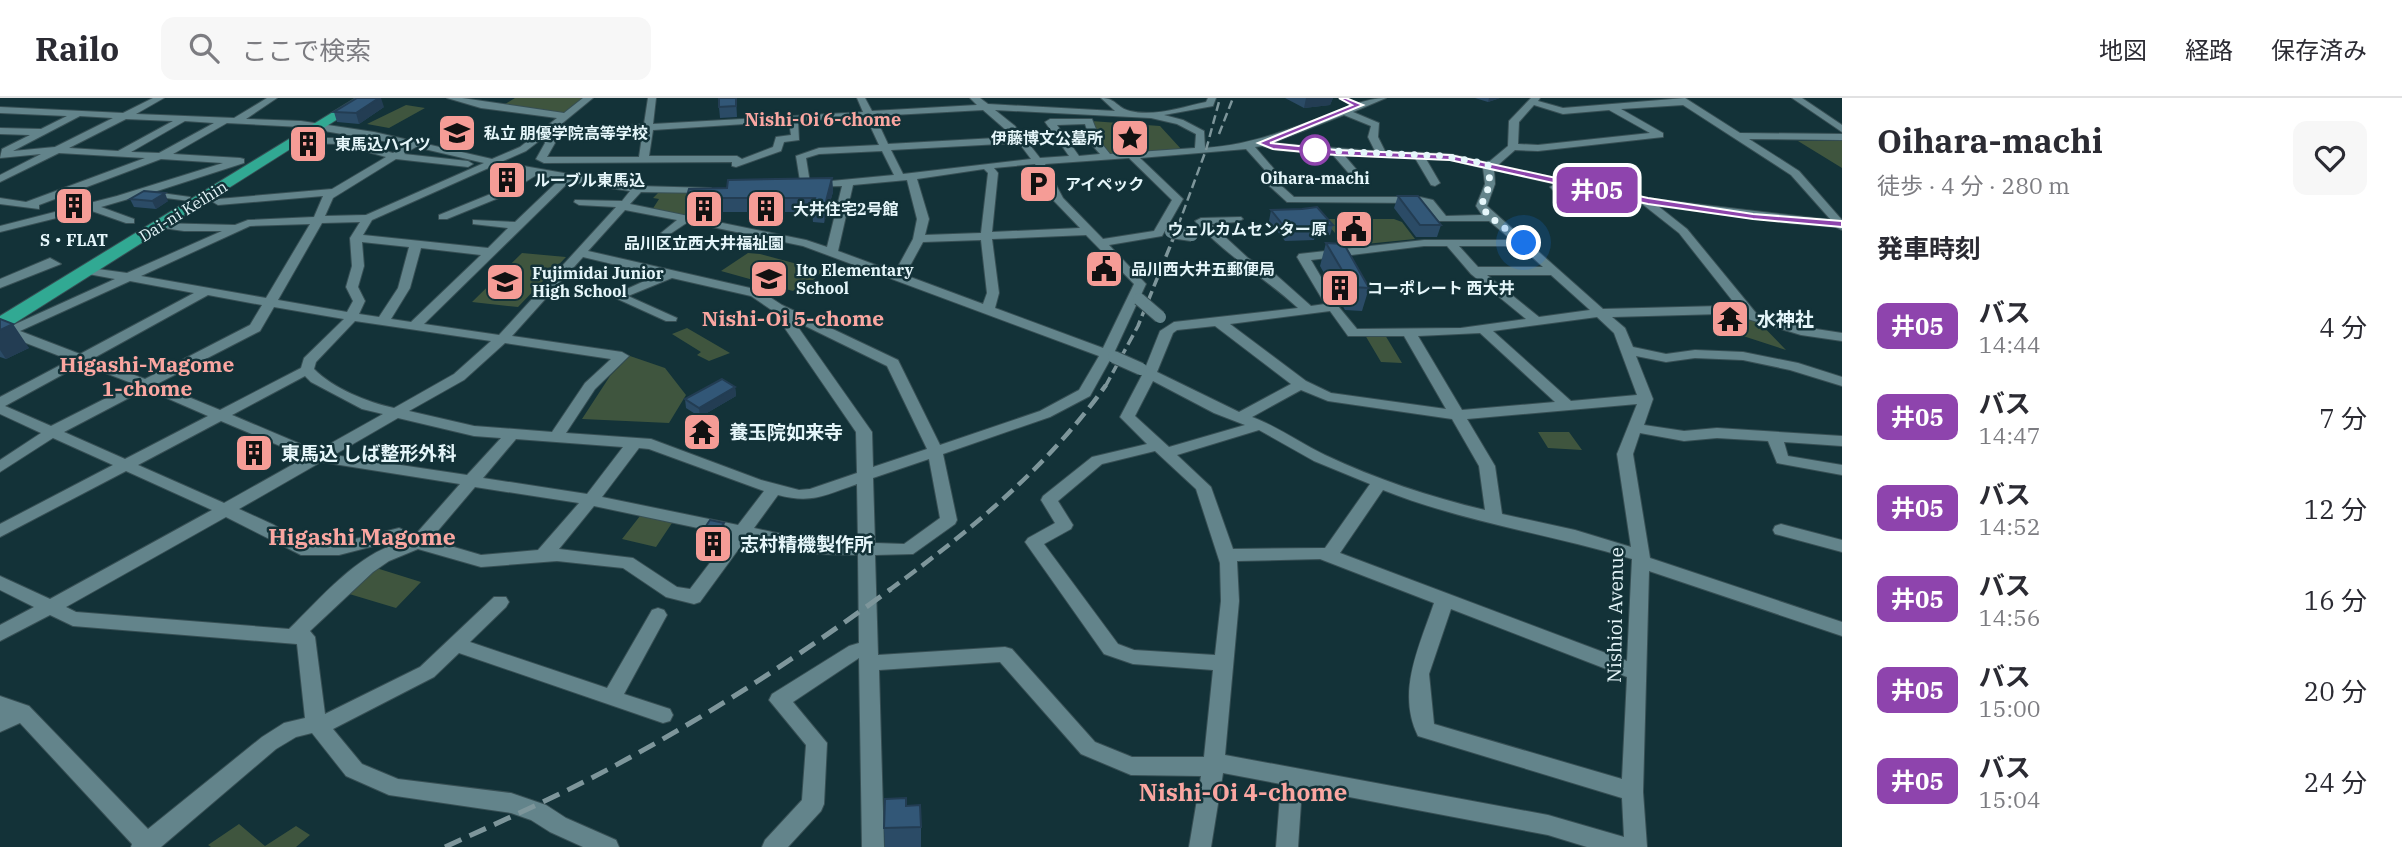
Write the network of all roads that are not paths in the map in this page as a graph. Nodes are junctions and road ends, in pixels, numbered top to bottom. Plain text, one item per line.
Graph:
1 (160, 98) edge
2 (272, 98) edge
3 (352, 98) edge
4 (365, 98) edge
5 (451, 98) edge
6 (589, 98) edge
7 (652, 98) edge
8 (861, 98) edge
9 (974, 98) edge
10 (1105, 98) edge
11 (1212, 98) edge
12 (1382, 98) edge
13 (1594, 98) edge
14 (1796, 98) edge
15 (1534, 100) edge
16 (1682, 100) edge
17 (51, 104) dead end
18 (986, 107) junction
19 (1611, 107) junction
20 (5, 110) edge
21 (1342, 111) junction
22 (38, 112) junction
23 (79, 113) junction
24 (1124, 113) junction
25 (869, 114) junction
26 (131, 115) junction
27 (1151, 115) junction
28 (564, 116) junction
29 (186, 118) junction
30 (793, 118) junction
31 (226, 120) junction
32 (237, 120) junction
33 (313, 126) junction
34 (649, 127) junction
35 (1842, 129) edge
36 (0, 131) edge
37 (43, 132) junction
38 (545, 133) junction
39 (1740, 136) junction
40 (1842, 136) edge
41 (298, 140) junction
42 (1021, 140) junction
43 (416, 143) junction
44 (1262, 143) junction
45 (1249, 146) junction
46 (1513, 147) junction
47 (886, 148) junction
48 (56, 150) junction
49 (1200, 151) junction
50 (1336, 152) junction
51 (121, 153) junction
52 (0, 154) edge
53 (1382, 154) junction
54 (164, 155) junction
55 (394, 156) junction
56 (1132, 156) junction
57 (1419, 156) junction
58 (1107, 158) junction
59 (1076, 159) junction
60 (644, 160) junction
61 (243, 161) junction
62 (1036, 162) junction
63 (1490, 164) junction
64 (490, 165) junction
65 (987, 166) junction
66 (535, 171) junction
67 (568, 177) junction
68 (905, 177) junction
69 (0, 179) edge
70 (848, 182) junction
71 (1363, 183) dead end
72 (1435, 183) dead end
73 (1576, 185) junction
74 (638, 189) junction
75 (718, 190) edge
76 (334, 192) junction
77 (140, 193) junction
78 (186, 199) junction
79 (0, 201) edge
80 (1645, 201) junction
81 (218, 202) dead end
82 (579, 202) dead end
83 (1584, 202) dead end
84 (28, 205) junction
85 (624, 205) junction
86 (91, 207) junction
87 (61, 214) junction
88 (443, 217) dead end
89 (368, 218) junction
90 (1494, 218) junction
91 (685, 219) junction
92 (1237, 219) dead end
93 (318, 220) junction
94 (130, 221) dead end
95 (477, 222) dead end
96 (160, 225) junction
97 (1841, 225) edge
98 (240, 226) junction
99 (517, 226) junction
100 (0, 229) edge
101 (1088, 231) junction
102 (1166, 231) junction
103 (667, 233) dead end
104 (986, 236) junction
105 (1215, 237) junction
106 (356, 238) junction
107 (919, 239) junction
108 (1100, 243) junction
109 (1449, 243) junction
110 (1524, 243) junction
111 (416, 244) junction
112 (832, 251) junction
113 (490, 252) junction
114 (580, 253) junction
115 (55, 264) dead end
116 (87, 270) junction
117 (1475, 271) junction
118 (1554, 271) junction
119 (670, 274) junction
120 (899, 275) junction
121 (130, 278) junction
122 (0, 284) edge
123 (206, 291) junction
124 (1137, 298) junction
125 (270, 303) junction
126 (1333, 307) junction
127 (778, 308) junction
128 (988, 309) junction
129 (1309, 311) junction
130 (1600, 313) junction
131 (1752, 316) junction
132 (352, 317) junction
133 (671, 318) dead end
134 (1167, 321) junction
135 (383, 322) junction
136 (1218, 322) junction
137 (3, 323) edge
138 (1538, 323) junction
139 (413, 327) junction
140 (1483, 329) junction
141 (1409, 332) junction
142 (1842, 337) edge
143 (503, 338) junction
144 (1625, 349) junction
145 (1111, 356) junction
146 (81, 360) junction
147 (307, 370) junction
148 (1146, 371) junction
149 (1842, 382) edge
150 (146, 384) junction
151 (1301, 384) junction
152 (1646, 399) junction
153 (0, 403) edge
154 (1568, 406) junction
155 (0, 409) edge
156 (397, 412) junction
157 (218, 415) junction
158 (1457, 415) junction
159 (1240, 418) junction
160 (1259, 425) junction
161 (1636, 428) junction
162 (54, 431) junction
163 (511, 435) junction
164 (1774, 436) junction
165 (556, 437) junction
166 (635, 442) junction
167 (1842, 442) edge
168 (1162, 449) junction
169 (935, 450) junction
170 (318, 457) junction
171 (122, 465) junction
172 (0, 467) edge
173 (1842, 470) edge
174 (866, 474) junction
175 (471, 482) junction
176 (1379, 483) junction
177 (774, 489) junction
178 (591, 500) junction
179 (225, 509) junction
180 (1494, 517) junction
181 (1781, 530) dead end
182 (0, 531) edge
183 (739, 533) junction
184 (418, 543) junction
185 (1842, 546) edge
186 (867, 550) junction
187 (544, 555) junction
188 (1226, 555) junction
189 (1329, 556) junction
190 (1640, 559) junction
191 (0, 582) edge
192 (500, 602) dead end
193 (1444, 602) junction
194 (48, 607) junction
195 (658, 615) dead end
196 (1842, 629) edge
197 (0, 634) edge
198 (293, 636) junction
199 (456, 645) junction
200 (868, 656) junction
201 (1223, 663) junction
202 (1634, 673) junction
203 (612, 697) junction
204 (0, 704) edge
205 (22, 712) junction
206 (663, 715) dead end
207 (0, 724) edge
208 (317, 726) junction
209 (1214, 762) junction
210 (1292, 776) junction
211 (1632, 792) junction
212 (146, 846) edge
213 (608, 847) edge
214 (774, 847) edge
215 (873, 847) edge
216 (1200, 847) edge
217 (1287, 847) edge
218 (1622, 847) edge
219 (1636, 847) edge

1 - 26 street
2 - 32 street
3 - 33 highway, Dai-ni Keihin
4 - 33 highway, Dai-ni Keihin
5 - 28 street
6 - 28 street
7 - 34 street
8 - 25 street
9 - 18 street
10 - 24 street
11 - 27 street
12 - 21 street
13 - 19 street
14 - 35 street
15 - 19 street
15 - 46 street
16 - 19 street
16 - 39 street
17 - 22 street
18 - 24 street
18 - 25 street
18 - 42 street
19 - 46 street
20 - 22 street
21 - 44 street
21 - 53 street
22 - 23 street
23 - 26 street
23 - 37 street
24 - 27 street
25 - 30 street
25 - 47 street
26 - 29 street
26 - 48 street
27 - 49 street
28 - 38 street
29 - 31 street
29 - 51 street
30 - 34 street
30 - 60 street
31 - 32 street
31 - 54 street
32 - 33 street
33 - 41 highway, Dai-ni Keihin
33 - 43 street
33 - 61 highway, Dai-ni Keihin
34 - 38 street
34 - 60 street
36 - 37 street
37 - 52 street
38 - 60 street
38 - 64 street
39 - 40 street
39 - 97 street
41 - 55 street
41 - 96 highway, Dai-ni Keihin
42 - 47 street
42 - 62 street
43 - 55 street
43 - 64 street
44 - 45 street
44 - 50 street
45 - 49 street
45 - 90 street
46 - 63 street
47 - 68 street
47 - 70 street
48 - 51 street
48 - 52 street
48 - 69 street
49 - 56 street
50 - 53 street
50 - 71 street
51 - 54 street
53 - 57 street
54 - 61 street
54 - 84 street
55 - 64 street
55 - 76 street
56 - 58 street
56 - 102 street
57 - 63 street
57 - 72 street
58 - 59 street
58 - 59 street
59 - 62 street
61 - 77 street
61 - 78 highway, Dai-ni Keihin
62 - 65 street
62 - 101 street
63 - 73 street
63 - 90 street
64 - 66 street
64 - 89 street
65 - 68 street
65 - 104 street
66 - 67 street
66 - 88 street
67 - 74 street
67 - 99 street
68 - 70 street
68 - 107 street
70 - 112 street
73 - 80 street
73 - 83 street
74 - 75 street
74 - 85 street
76 - 81 street
76 - 93 street
77 - 78 street
77 - 86 street
78 - 137 highway, Dai-ni Keihin
79 - 84 street
80 - 97 street
80 - 131 street
82 - 85 street
84 - 87 street
85 - 91 street
85 - 114 street
86 - 87 street
86 - 94 street
87 - 100 street
89 - 93 street
89 - 106 street
90 - 110 street
91 - 103 street
91 - 112 street
92 - 105 street
93 - 98 street
93 - 125 street
95 - 99 street
96 - 98 street
96 - 116 highway, Dai-ni Keihin
98 - 121 street
99 - 113 street
101 - 104 street
101 - 108 street
102 - 105 street, bridge
102 - 108 street
104 - 107 street
104 - 128 street
105 - 129 street
106 - 111 street
106 - 132 street
107 - 120 street
108 - 124 street
109 - 110 street
109 - 117 street
109 - 126 street
110 - 118 street
111 - 113 street
111 - 135 street
112 - 120 street
113 - 139 street
114 - 119 street
114 - 143 street
115 - 122 street
116 - 121 street
116 - 137 highway, Dai-ni Keihin
117 - 118 street
117 - 138 street
118 - 130 street
119 - 127 street
119 - 133 street
120 - 128 street
121 - 123 street
121 - 137 street
123 - 125 street
123 - 146 street
124 - 134 street, bridge
124 - 145 street
125 - 132 street
125 - 150 street
126 - 129 street
126 - 141 street
127 - 169 street
127 - 174 street
128 - 145 street
129 - 136 street
130 - 131 street
130 - 138 street
130 - 144 street
131 - 142 street
132 - 135 street
132 - 147 street
134 - 136 street
134 - 148 street
135 - 139 street
136 - 151 street
137 - 146 street
138 - 140 street
139 - 143 street
140 - 141 street
140 - 154 street
141 - 158 street
143 - 156 street
143 - 165 street
144 - 149 street
144 - 152 street
145 - 148 street, bridge
145 - 169 street
146 - 150 street
146 - 153 street
147 - 156 street
147 - 157 street
148 - 159 street
148 - 168 street
150 - 157 street
150 - 162 street
151 - 158 street
151 - 159 street
152 - 154 street
152 - 161 street, Nishioi Avenue
154 - 158 street
155 - 162 street
156 - 163 street
156 - 170 street
157 - 170 street
157 - 171 street
158 - 180 street
159 - 160 street
160 - 168 street
160 - 176 street
161 - 164 street
161 - 190 street, Nishioi Avenue
162 - 171 street
162 - 172 street
163 - 165 street
163 - 175 street
164 - 167 street
164 - 173 street
165 - 166 street
166 - 177 street
166 - 178 street
168 - 188 street
168 - 201 street
169 - 174 street
169 - 186 street
170 - 175 street
170 - 179 street
171 - 179 street
171 - 182 street
174 - 177 street
174 - 186 street
175 - 178 street
175 - 184 street
176 - 180 street
176 - 189 street
177 - 183 street
178 - 183 street
178 - 187 street
179 - 184 street
179 - 194 street
180 - 190 street
181 - 185 street
183 - 186 street
183 - 187 street
184 - 187 street
184 - 198 street
186 - 200 street
188 - 189 street
188 - 201 street
189 - 193 street
190 - 196 street
190 - 202 street, Nishioi Avenue
191 - 194 street
192 - 199 street
193 - 202 street
193 - 211 street
194 - 197 street
194 - 198 street
195 - 203 street
198 - 208 street
199 - 203 street
199 - 208 street
200 - 209 street
200 - 214 street
200 - 215 street
201 - 209 street
202 - 211 street, Nishioi Avenue
203 - 206 street
204 - 205 street
205 - 207 street
205 - 212 street
208 - 212 street
208 - 213 street
209 - 210 street
209 - 216 street
210 - 217 street
210 - 218 street
211 - 219 street, Nishioi Avenue

